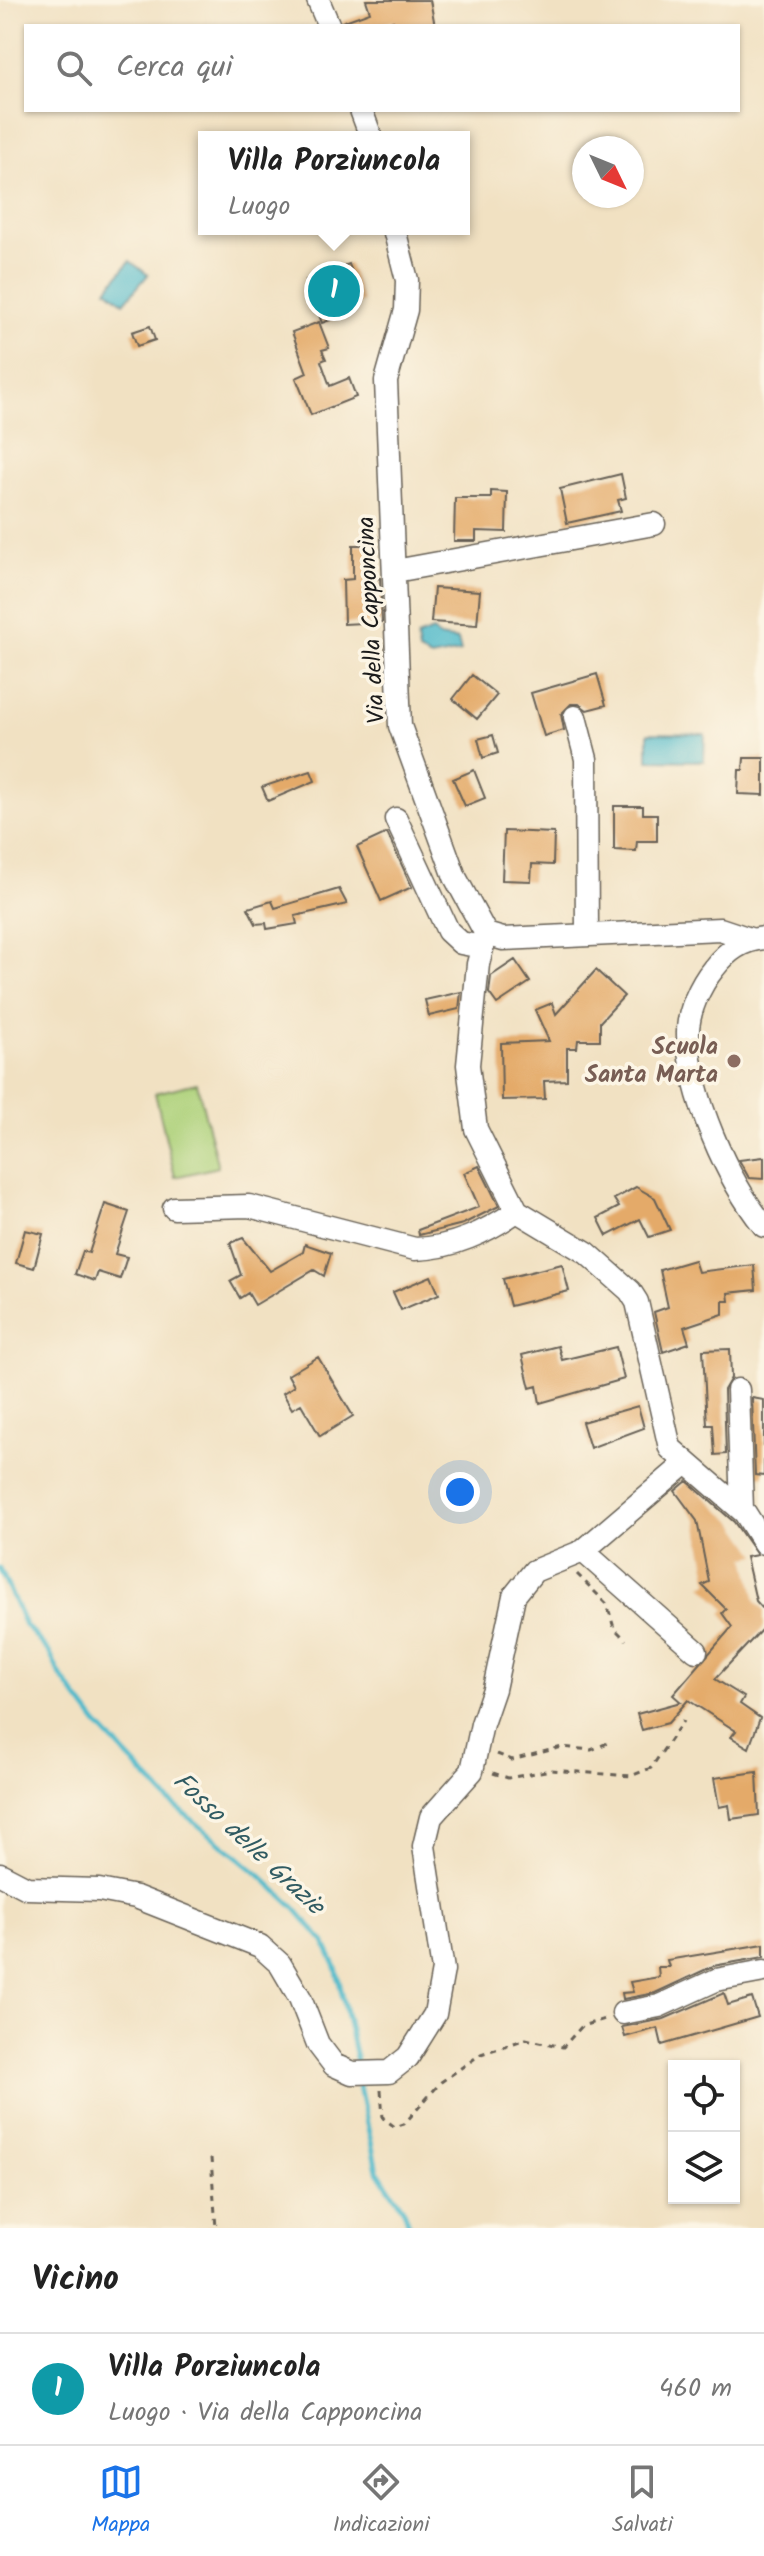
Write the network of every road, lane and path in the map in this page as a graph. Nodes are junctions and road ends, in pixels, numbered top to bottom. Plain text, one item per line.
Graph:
1 (318, 0) edge
2 (328, 24) edge
3 (362, 112) edge
4 (369, 131) edge
5 (396, 235) edge
6 (654, 524) dead end
7 (395, 571) junction
8 (575, 717) dead end
9 (396, 819) dead end
10 (587, 933) junction
11 (757, 938) edge
12 (484, 940) junction
13 (174, 1208) dead end
14 (517, 1211) junction
15 (764, 1226) edge
16 (738, 1390) dead end
17 (685, 1464) junction
18 (742, 1510) junction
19 (764, 1543) edge
20 (574, 1555) junction
21 (626, 1640) dead end
22 (696, 1651) dead end
23 (683, 1721) dead end
24 (482, 1724) junction
25 (612, 1741) dead end
26 (477, 1747) junction
27 (0, 1874) edge
28 (764, 1971) edge
29 (623, 2013) joint
30 (369, 2073) junction
31 (211, 2158) dead end
32 (216, 2228) edge

1 - 2 street
3 - 4 street
5 - 7 street, Via della Capponcina
6 - 7 street
7 - 12 street, Via della Capponcina
8 - 10 street
9 - 12 street
10 - 11 street
10 - 12 street
11 - 15 street
12 - 14 street
13 - 14 street
14 - 17 street
16 - 18 street
17 - 18 street
17 - 20 street
18 - 19 street
20 - 21 path
20 - 22 street
20 - 24 street
23 - 26 path
24 - 25 path
24 - 26 street
26 - 30 street
27 - 30 street
28 - 29 street
29 - 30 path
31 - 32 path

